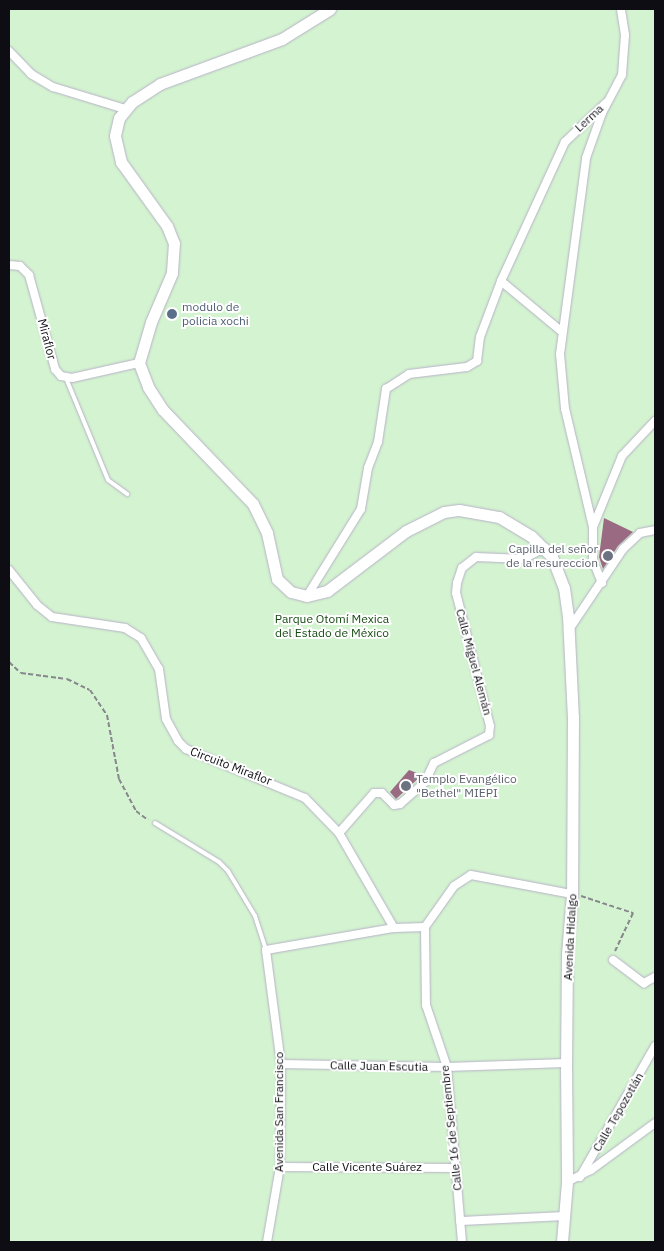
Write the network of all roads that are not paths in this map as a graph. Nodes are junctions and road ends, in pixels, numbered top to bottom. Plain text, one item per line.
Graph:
1 (330, 9) edge
2 (621, 9) edge
3 (9, 51) edge
4 (610, 100) junction
5 (125, 109) junction
6 (9, 265) edge
7 (501, 281) junction
8 (561, 331) junction
9 (139, 363) junction
10 (66, 378) junction
11 (655, 420) edge
12 (127, 494) dead end
13 (593, 527) junction
14 (655, 530) edge
15 (545, 548) junction
16 (9, 570) edge
17 (602, 583) junction
18 (307, 596) junction
19 (568, 632) junction
20 (155, 823) road end
21 (339, 833) junction
22 (572, 894) junction
23 (426, 927) junction
24 (394, 928) junction
25 (266, 950) junction
26 (612, 960) road end
27 (655, 977) edge
28 (655, 1046) edge
29 (566, 1063) junction
30 (281, 1064) junction
31 (447, 1067) junction
32 (655, 1123) edge
33 (280, 1167) junction
34 (454, 1168) junction
35 (580, 1177) junction
36 (567, 1182) junction
37 (566, 1216) junction
38 (460, 1221) junction
39 (266, 1242) edge
40 (462, 1242) edge
41 (562, 1242) edge

1 - 5 main road
2 - 4 street
3 - 5 street
4 - 7 street, Lerma
4 - 8 street, Lerma
5 - 9 main road
6 - 10 street, Miraflor
7 - 8 street
7 - 18 street, Lerma
8 - 13 street, Lerma
9 - 10 street
9 - 18 main road
10 - 12 lane
11 - 13 street
13 - 17 street
14 - 17 street
15 - 18 main road
15 - 19 main road, Avenida Hidalgo
15 - 21 street, Calle Miguel Alemán
16 - 21 street, Circuito Miraflor
17 - 19 street
19 - 22 main road, Avenida Hidalgo
20 - 25 lane
21 - 24 street, Circuito Miraflor
22 - 23 street
22 - 29 main road, Avenida Hidalgo
23 - 24 street
23 - 31 street, Calle 16 de Septiembre
24 - 25 street
25 - 30 street, Avenida San Francisco
26 - 27 street
28 - 35 street, Calle Tepozotlán
29 - 31 street, Calle Juan Escutia
29 - 36 main road, Avenida Hidalgo
30 - 31 street, Calle Juan Escutia
30 - 33 street, Avenida San Francisco
31 - 34 street, Calle 16 de Septiembre
32 - 35 street
33 - 34 street, Calle Vicente Suárez
33 - 39 street, Avenida San Francisco
34 - 38 street, Calle 16 de Septiembre
35 - 36 street
36 - 37 main road, Avenida Hidalgo
37 - 38 street
37 - 41 main road, Avenida Hidalgo
38 - 40 street, Calle 16 de Septiembre

